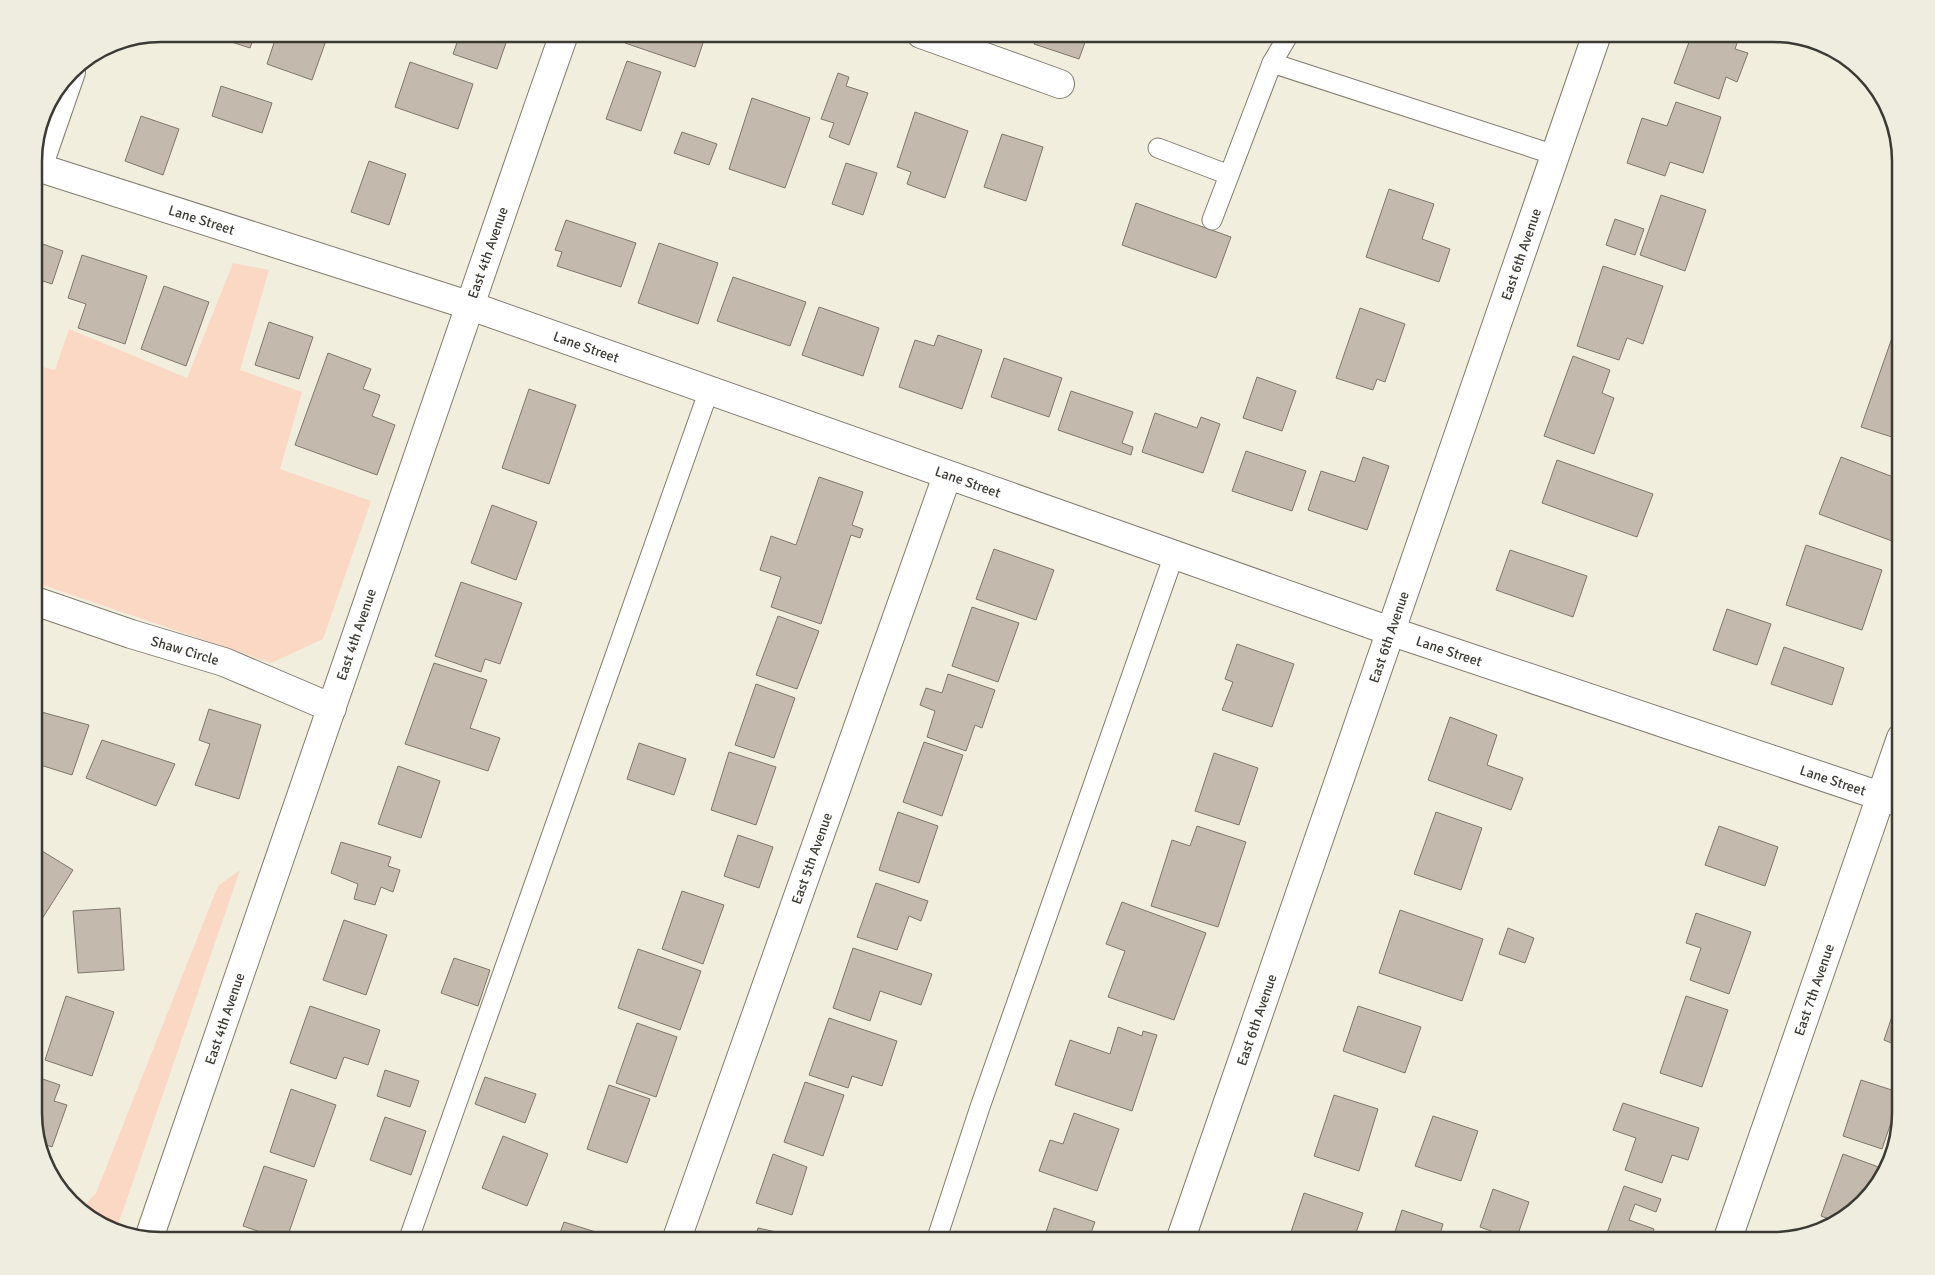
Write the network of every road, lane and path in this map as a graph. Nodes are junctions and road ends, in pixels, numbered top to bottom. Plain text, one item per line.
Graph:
1 (561, 42) edge
2 (943, 42) edge
3 (1284, 42) edge
4 (1594, 42) edge
5 (1272, 63) junction
6 (1060, 84) dead end
7 (61, 98) edge
8 (45, 143) edge
9 (1158, 148) dead end
10 (1555, 155) junction
11 (43, 168) edge
12 (1229, 175) junction
13 (1212, 220) dead end
14 (468, 305) junction
15 (709, 390) junction
16 (947, 476) junction
17 (1174, 555) junction
18 (43, 604) edge
19 (1390, 631) junction
20 (332, 708) junction
21 (1891, 800) edge
22 (151, 1231) edge
23 (411, 1232) edge
24 (679, 1232) edge
25 (939, 1232) edge
26 (1183, 1232) edge
27 (1730, 1232) edge

1 - 14 street, East 4th Avenue
2 - 6 street
3 - 5 lane
4 - 10 street, East 6th Avenue
5 - 10 lane
5 - 12 lane
7 - 8 street
9 - 12 lane
10 - 19 street, East 6th Avenue
11 - 14 street, Lane Street
12 - 13 lane
14 - 15 street, Lane Street
14 - 20 street, East 4th Avenue
15 - 16 street, Lane Street
15 - 23 lane
16 - 17 street, Lane Street
16 - 24 street, East 5th Avenue
17 - 19 street, Lane Street
17 - 25 lane
18 - 20 street, Shaw Circle
19 - 21 street, Lane Street
19 - 26 street, East 6th Avenue
20 - 22 street, East 4th Avenue
21 - 27 street, East 7th Avenue

